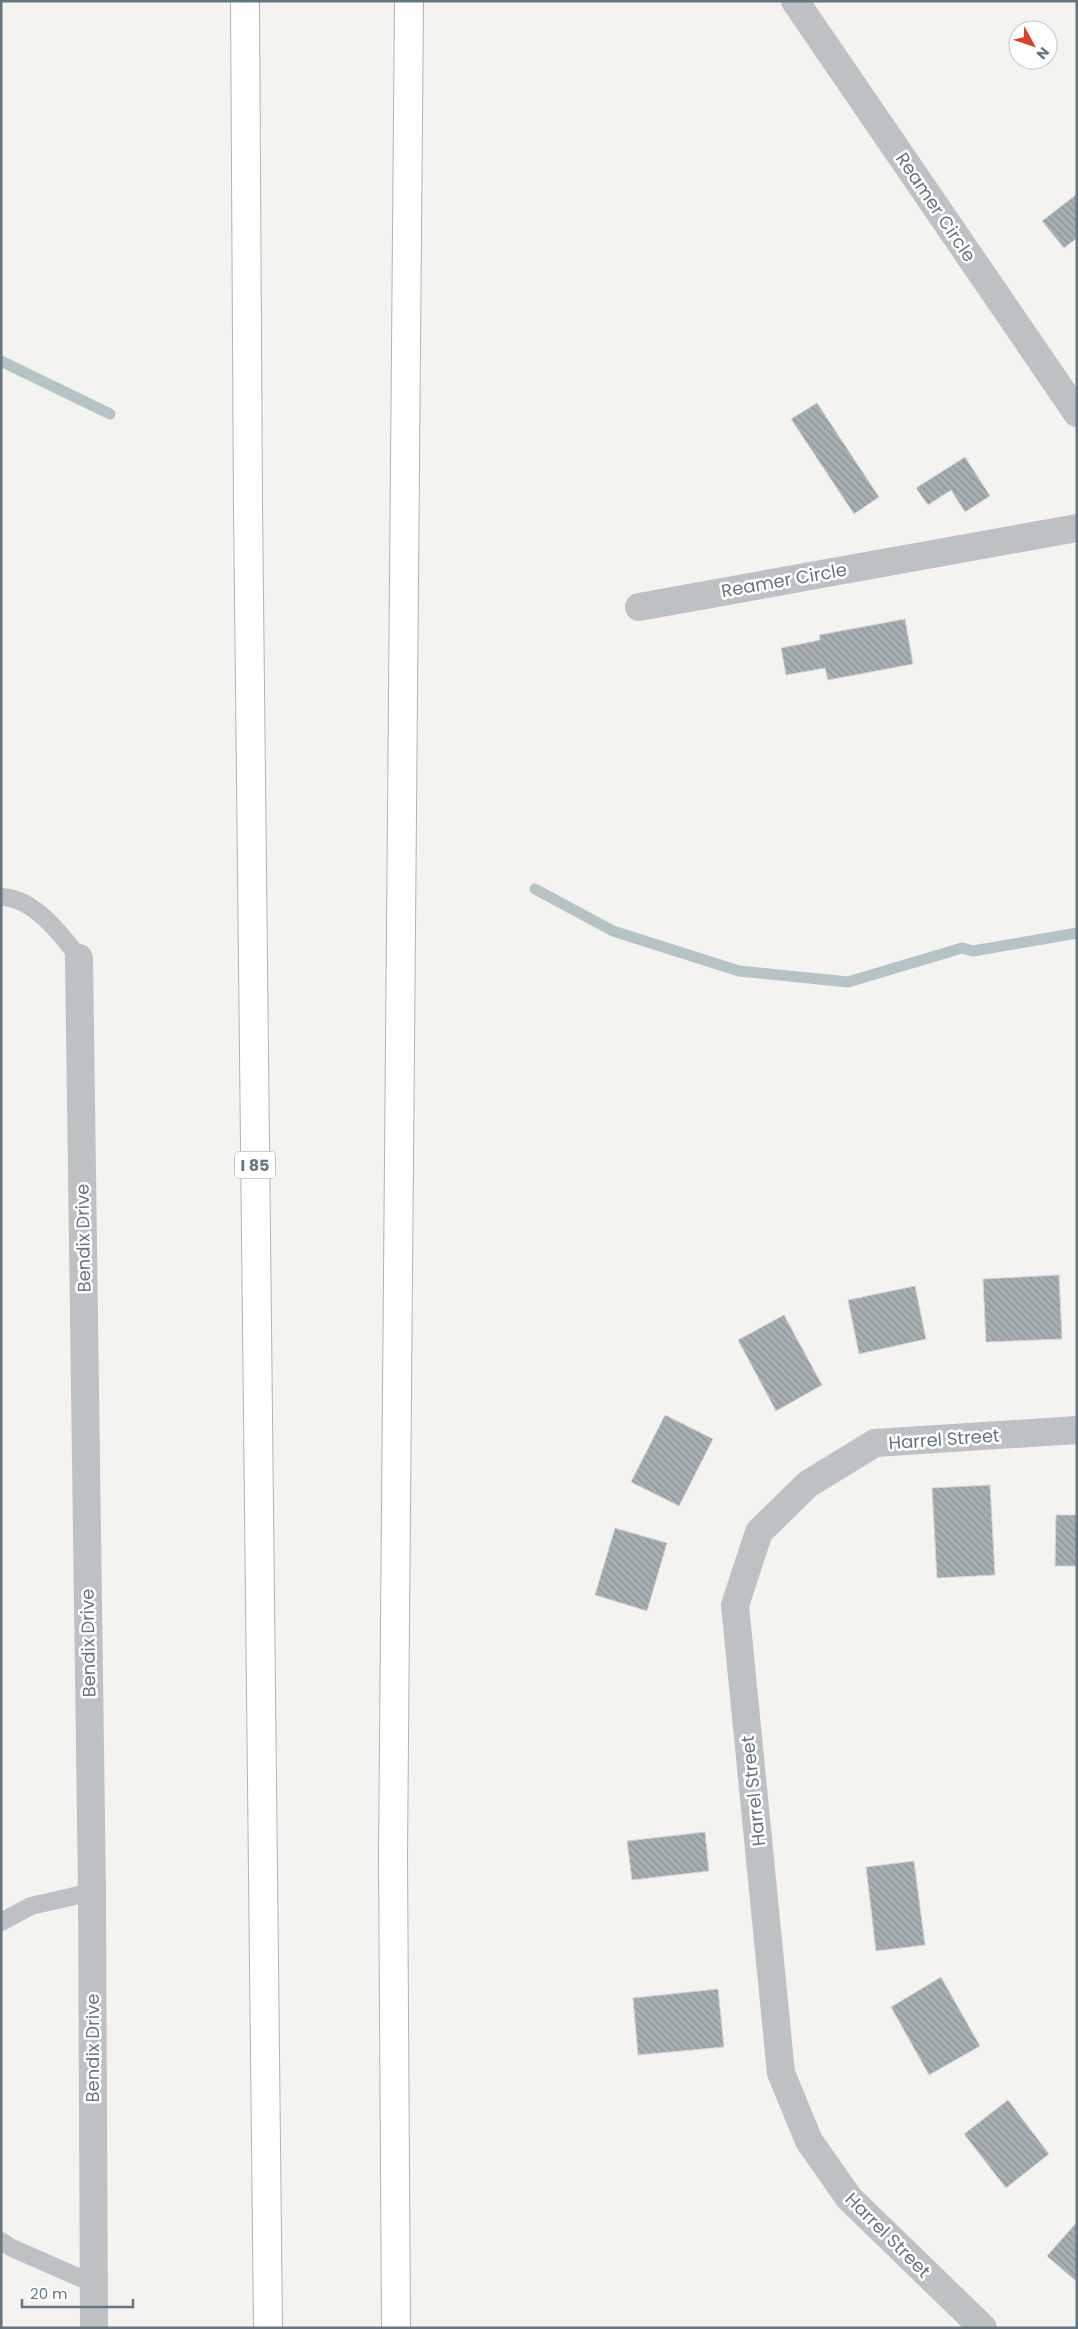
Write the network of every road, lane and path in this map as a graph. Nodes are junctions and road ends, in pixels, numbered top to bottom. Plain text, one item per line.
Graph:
1 (245, 1) edge
2 (409, 1) edge
3 (795, 1) edge
4 (1077, 413) edge
5 (1077, 528) edge
6 (639, 607) dead end
7 (1, 897) edge
8 (79, 958) joint
9 (1077, 1430) edge
10 (92, 1892) junction
11 (1, 1922) edge
12 (1, 2241) edge
13 (94, 2284) junction
14 (94, 2328) edge
15 (268, 2328) edge
16 (396, 2328) edge
17 (983, 2328) edge

1 - 15 highway, I 85
2 - 16 highway
3 - 4 street, Reamer Circle
5 - 6 street, Reamer Circle
7 - 8 lane
8 - 10 street, Bendix Drive
9 - 17 street, Harrel Street
10 - 11 lane
10 - 13 street, Bendix Drive
12 - 13 lane
13 - 14 street, Bendix Drive

